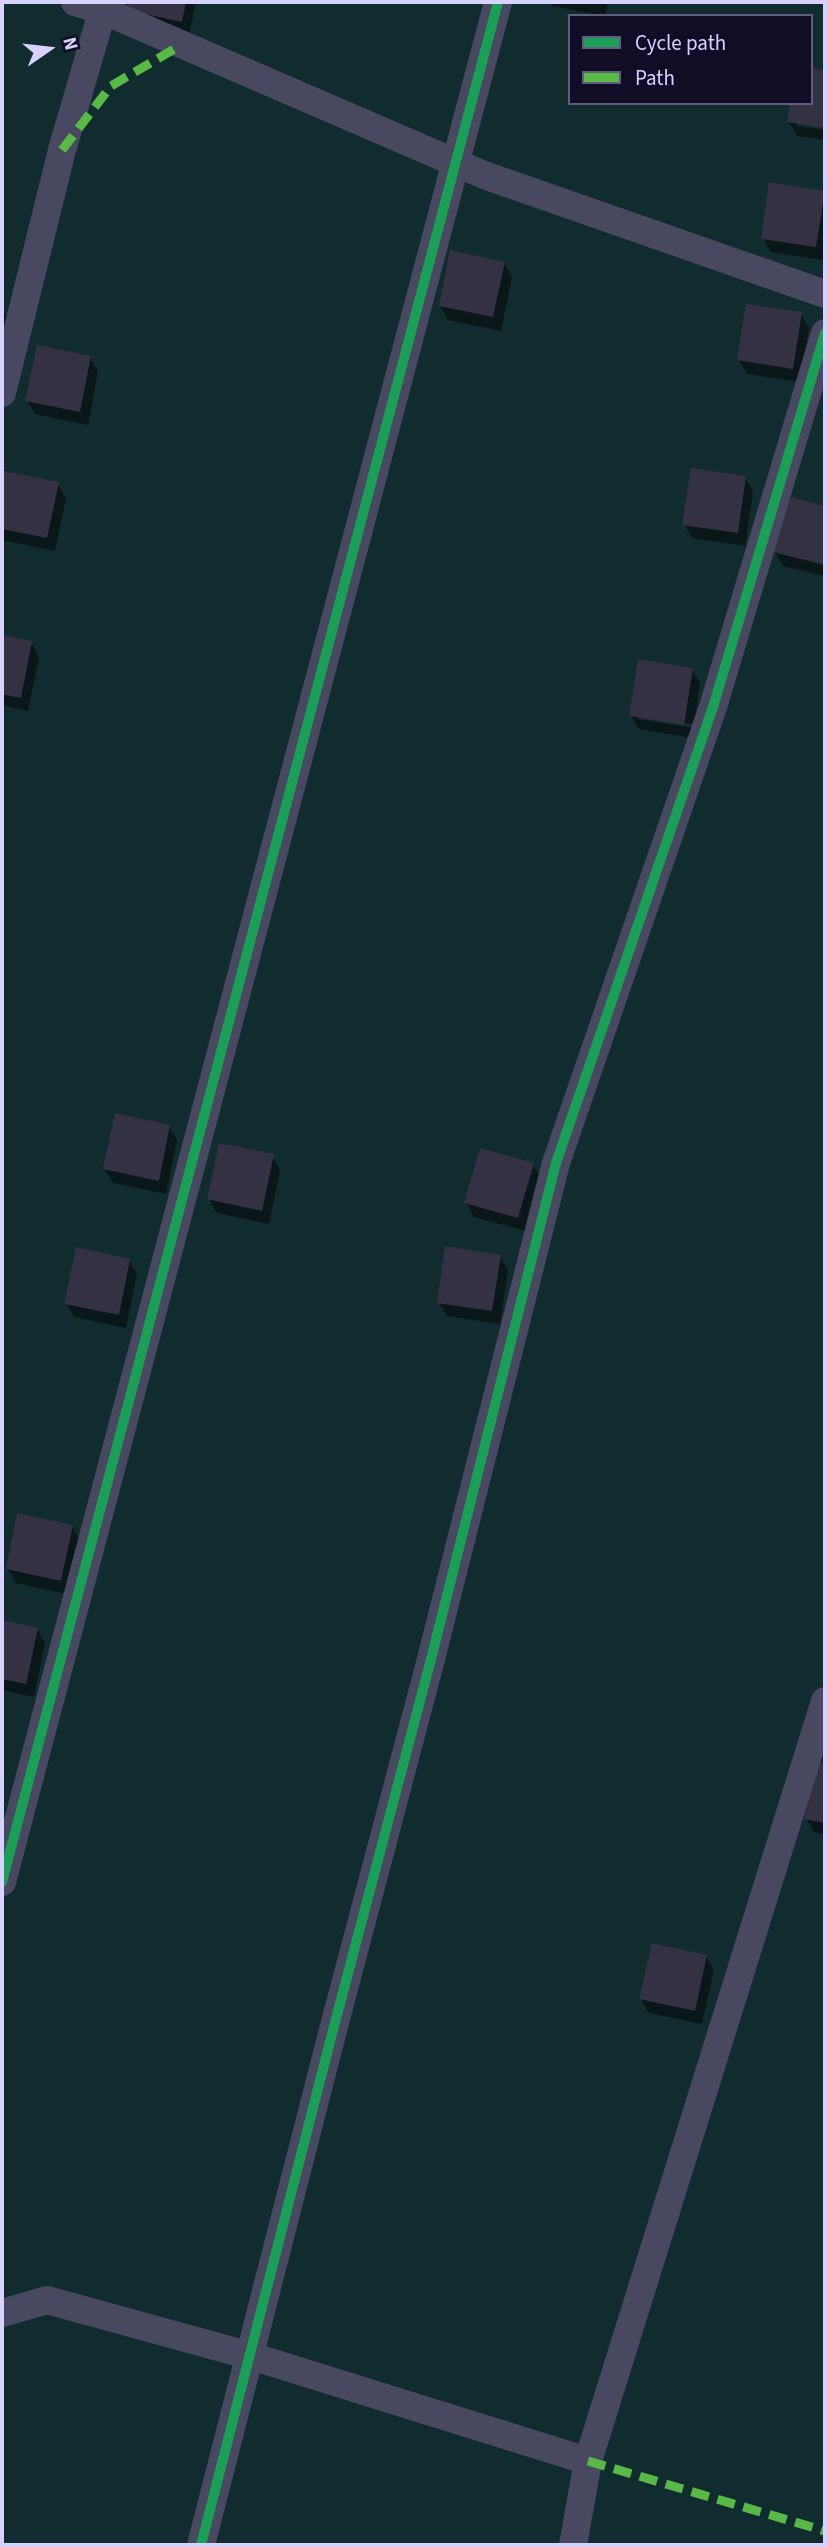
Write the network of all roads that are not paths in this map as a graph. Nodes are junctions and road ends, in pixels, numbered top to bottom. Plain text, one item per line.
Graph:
1 (75, 2) edge
2 (498, 2) edge
3 (103, 6) edge
4 (457, 163) junction
5 (825, 293) edge
6 (825, 333) edge
7 (2, 393) edge
8 (825, 1701) edge
9 (2, 1882) edge
10 (2, 2314) edge
11 (251, 2356) junction
12 (588, 2461) junction
13 (201, 2545) edge
14 (573, 2545) edge

1 - 3 street
2 - 4 street
3 - 4 street
3 - 7 street
4 - 5 street
4 - 9 street
6 - 11 street
8 - 12 street
10 - 11 street
11 - 12 street
11 - 13 street
12 - 14 street

